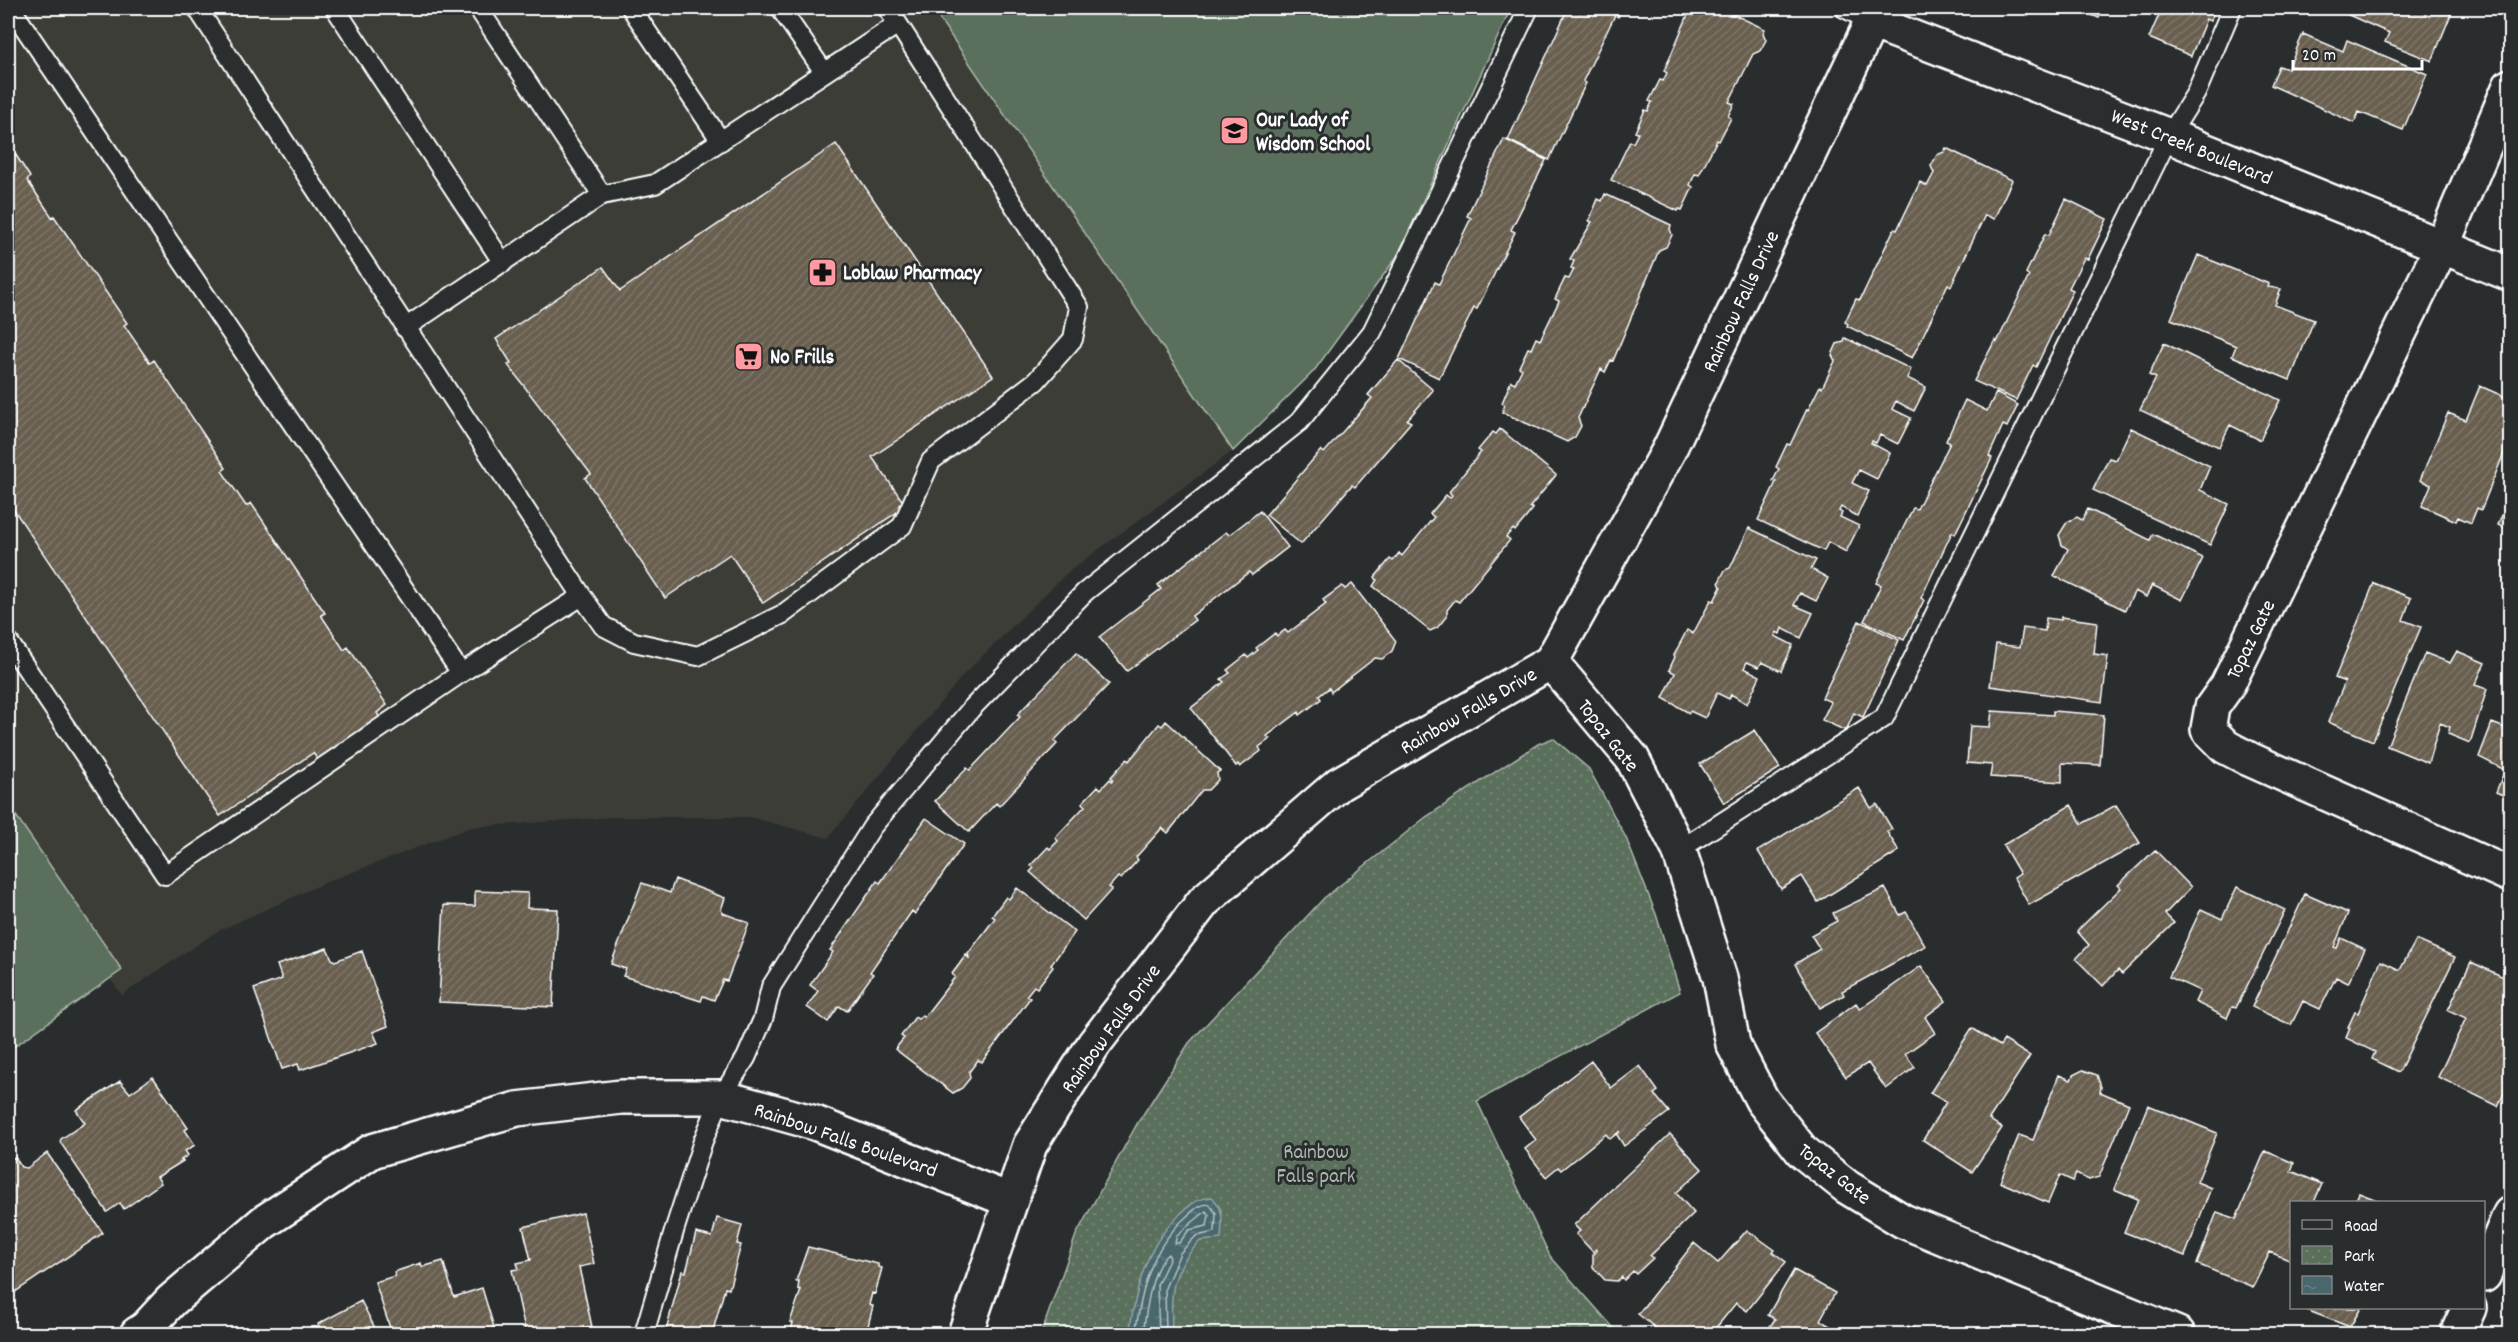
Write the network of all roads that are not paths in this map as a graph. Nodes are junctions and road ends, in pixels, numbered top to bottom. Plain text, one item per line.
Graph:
1 (11, 8) edge
2 (197, 8) edge
3 (335, 8) edge
4 (478, 8) edge
5 (631, 8) edge
6 (780, 8) edge
7 (887, 8) edge
8 (1529, 8) edge
9 (2232, 8) edge
10 (1865, 12) edge
11 (898, 24) junction
12 (824, 72) junction
13 (2511, 86) edge
14 (2169, 136) junction
15 (721, 141) junction
16 (602, 195) junction
17 (2442, 246) junction
18 (503, 262) junction
19 (2511, 274) edge
20 (405, 328) junction
21 (582, 596) junction
22 (8, 640) edge
23 (1551, 662) junction
24 (461, 673) junction
25 (1679, 850) junction
26 (2511, 875) edge
27 (721, 1097) junction
28 (1009, 1200) junction
29 (2511, 1214) edge
30 (2485, 1273) edge
31 (2469, 1309) edge
32 (145, 1332) edge
33 (644, 1335) edge
34 (965, 1335) edge
35 (2178, 1335) edge
36 (2457, 1335) edge

1 - 24 lane
2 - 20 lane
3 - 18 lane
4 - 16 lane
5 - 15 lane
6 - 12 lane
7 - 11 lane
8 - 27 lane
9 - 14 lane
10 - 14 street, West Creek Boulevard
10 - 23 street, Rainbow Falls Drive
11 - 12 lane
11 - 21 lane
12 - 15 lane
13 - 17 street
14 - 17 street, West Creek Boulevard
14 - 25 lane
15 - 16 lane
16 - 18 lane
17 - 19 street, West Creek Boulevard
17 - 26 street, Topaz Gate
18 - 20 lane
20 - 21 lane
21 - 24 lane
22 - 24 lane
23 - 25 street, Topaz Gate
23 - 28 street, Rainbow Falls Drive
25 - 35 street, Topaz Gate
27 - 28 street, Rainbow Falls Boulevard
27 - 32 street, Rainbow Falls Boulevard
27 - 33 lane
28 - 34 street, Rainbow Falls Drive
29 - 30 street
31 - 36 street

